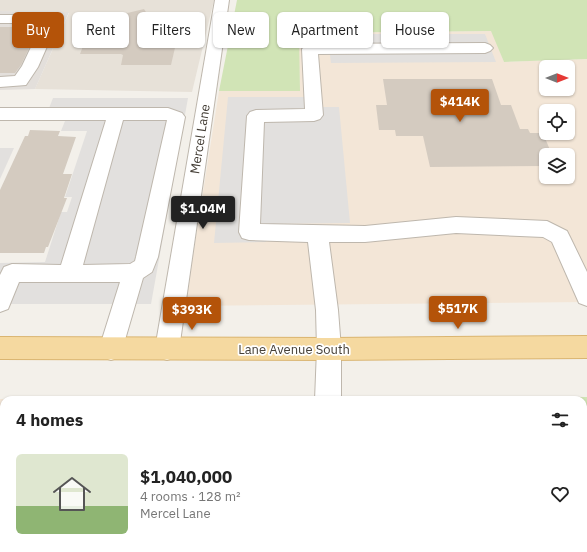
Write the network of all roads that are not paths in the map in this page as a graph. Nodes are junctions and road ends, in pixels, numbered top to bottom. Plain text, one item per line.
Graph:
1 (222, 0) edge
2 (0, 19) edge
3 (485, 48) dead end
4 (0, 82) edge
5 (0, 114) edge
6 (116, 114) junction
7 (318, 234) junction
8 (134, 273) junction
9 (69, 274) junction
10 (587, 296) edge
11 (0, 302) edge
12 (587, 347) edge
13 (0, 348) edge
14 (111, 349) junction
15 (167, 349) junction
16 (329, 349) junction
17 (328, 396) edge

1 - 15 street, Mercel Lane
2 - 4 street
3 - 7 street
5 - 6 street
6 - 8 street
6 - 9 street
7 - 10 street
7 - 16 street
8 - 9 street
8 - 14 street
9 - 11 street
12 - 16 main road, Lane Avenue South
13 - 14 main road, Lane Avenue South
14 - 15 main road, Lane Avenue South
15 - 16 main road, Lane Avenue South
16 - 17 street

